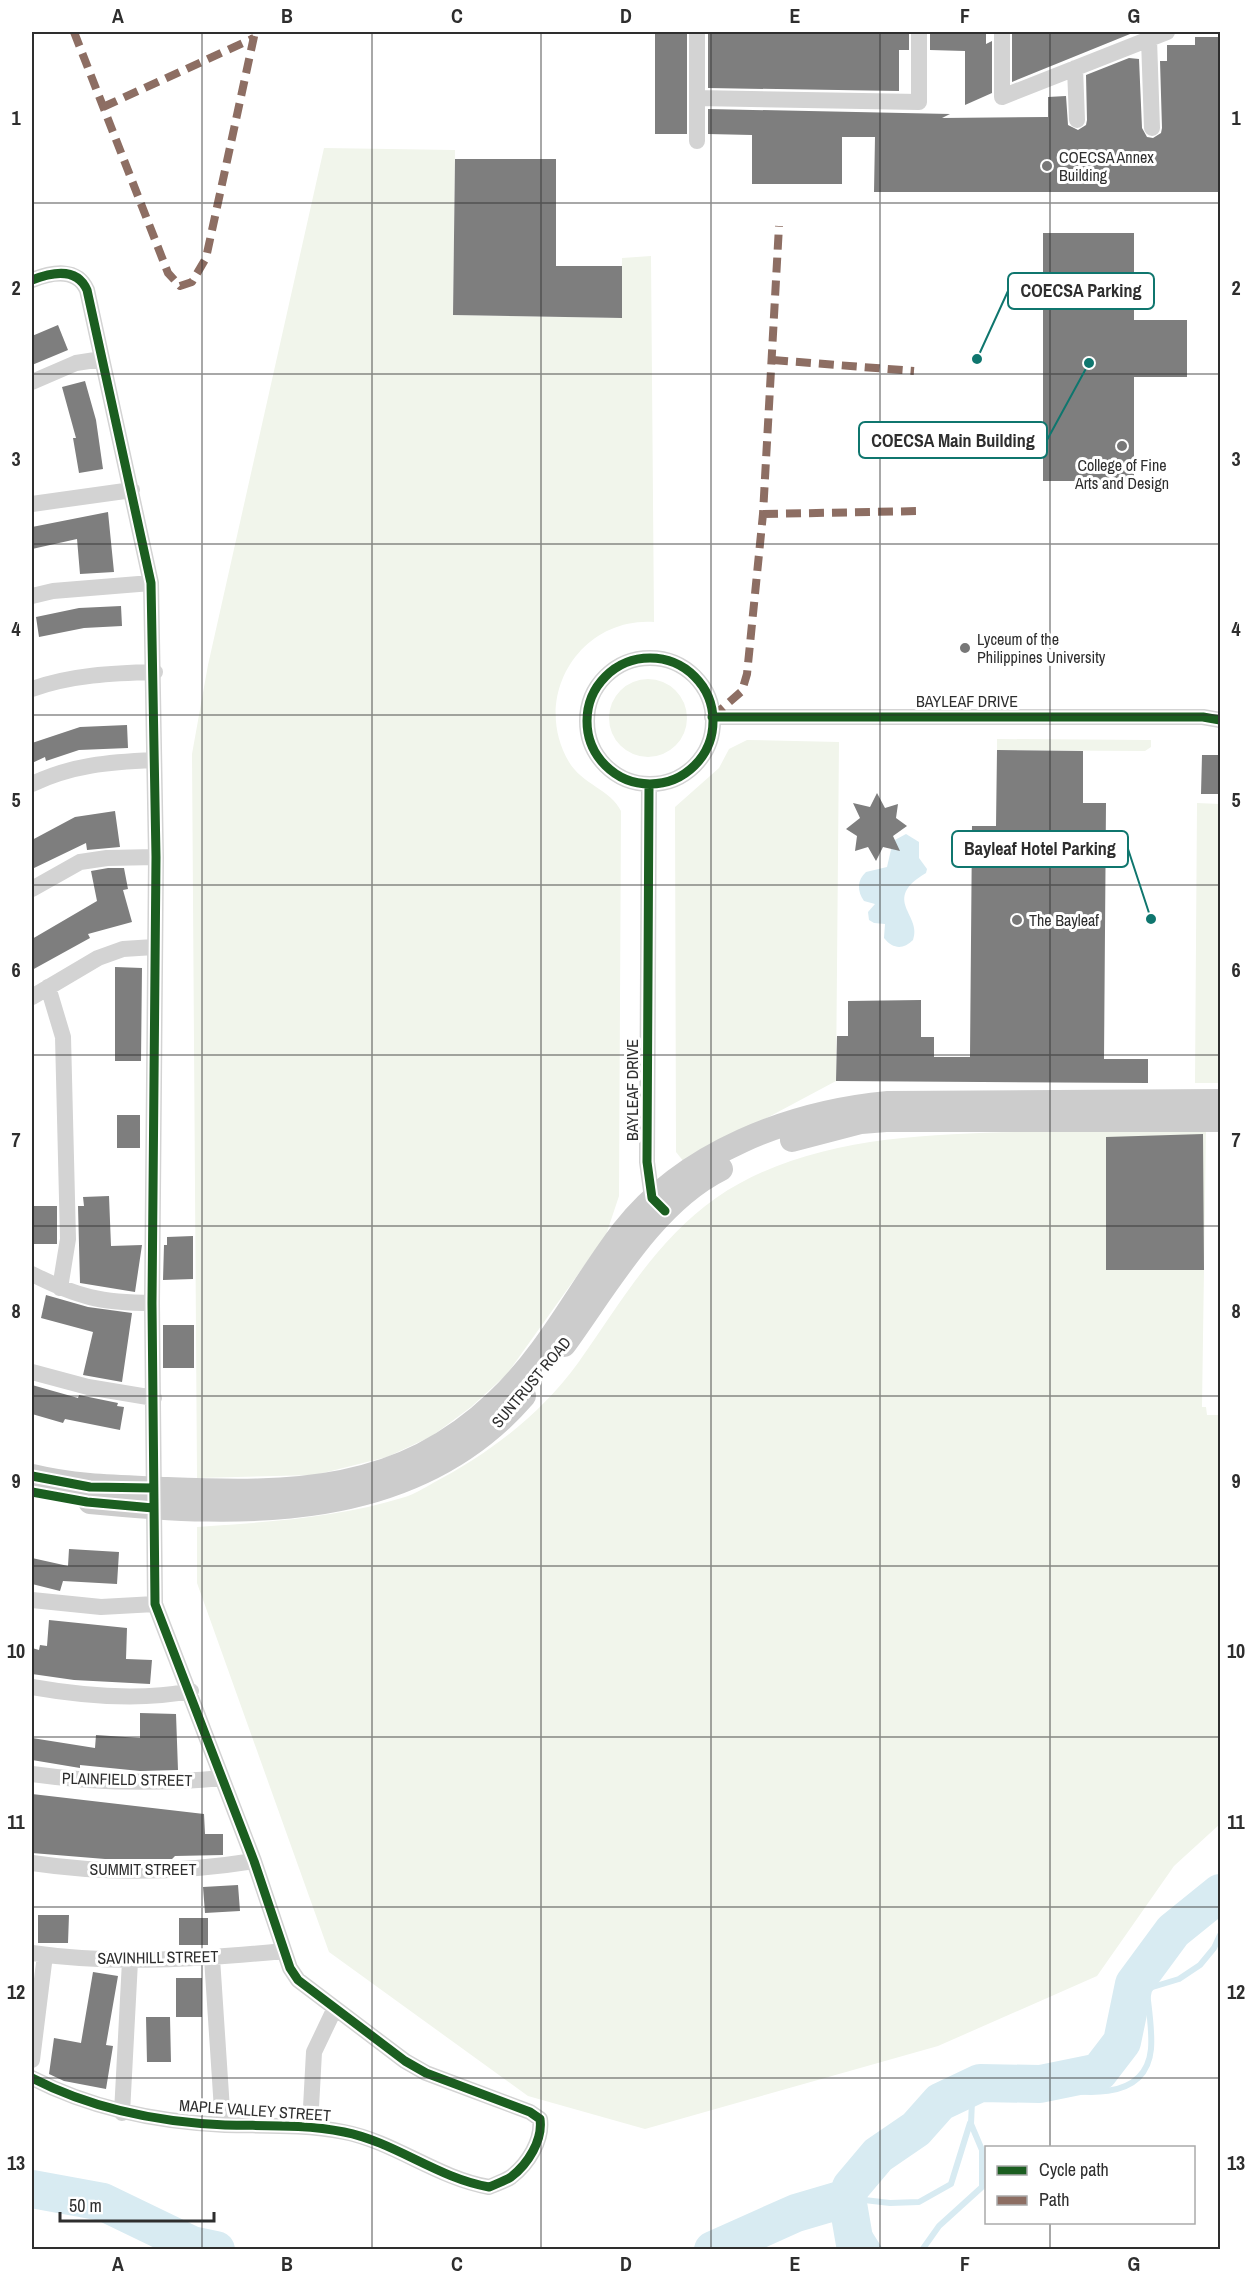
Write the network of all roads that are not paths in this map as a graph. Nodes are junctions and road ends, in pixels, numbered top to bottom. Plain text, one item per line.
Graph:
1 (697, 32) edge
2 (919, 32) edge
3 (1002, 32) edge
4 (1167, 32) edge
5 (1149, 39) junction
6 (1075, 68) junction
7 (697, 98) junction
8 (1077, 120) dead end
9 (1152, 128) dead end
10 (697, 141) dead end
11 (32, 280) edge
12 (102, 359) junction
13 (32, 382) edge
14 (132, 490) junction
15 (32, 504) edge
16 (151, 583) junction
17 (32, 596) edge
18 (154, 672) junction
19 (32, 688) edge
20 (712, 717) junction
21 (1221, 720) edge
22 (154, 760) junction
23 (32, 784) edge
24 (649, 784) junction
25 (156, 857) junction
26 (32, 888) edge
27 (154, 947) junction
28 (48, 987) junction
29 (32, 997) edge
30 (1221, 1101) edge
31 (1221, 1120) edge
32 (658, 1205) junction
33 (32, 1274) edge
34 (60, 1288) junction
35 (153, 1303) junction
36 (32, 1372) edge
37 (153, 1398) junction
38 (32, 1476) edge
39 (32, 1492) edge
40 (153, 1498) junction
41 (32, 1600) edge
42 (155, 1604) junction
43 (32, 1687) edge
44 (191, 1691) junction
45 (32, 1774) edge
46 (222, 1778) junction
47 (254, 1861) junction
48 (32, 1863) edge
49 (284, 1951) junction
50 (38, 1954) edge
51 (212, 1958) junction
52 (130, 1961) junction
53 (334, 2010) junction
54 (32, 2060) edge
55 (32, 2078) edge
56 (122, 2113) junction
57 (223, 2125) junction
58 (310, 2126) junction

1 - 7 street
2 - 7 street
3 - 6 street
4 - 5 street
5 - 6 street
5 - 9 street
6 - 8 street
7 - 10 street
11 - 12 street
12 - 13 street
12 - 14 street
14 - 15 street
14 - 16 street
16 - 17 street
16 - 18 street
18 - 19 street
18 - 22 street
20 - 21 street, BAYLEAF DRIVE
20 - 24 street
20 - 24 street
22 - 23 street
22 - 25 street
24 - 32 street, BAYLEAF DRIVE
25 - 26 street
25 - 27 street
27 - 28 street
27 - 35 street
28 - 29 street
28 - 34 street
30 - 32 street
31 - 32 street
32 - 40 street, SUNTRUST ROAD
33 - 34 street
34 - 35 street
35 - 37 street
36 - 37 street
37 - 40 street
38 - 40 street, SUNTRUST ROAD
39 - 40 street, SUNTRUST ROAD
40 - 42 street
41 - 42 street
42 - 44 street
43 - 44 street
44 - 46 street
45 - 46 street, PLAINFIELD STREET
46 - 47 street
47 - 48 street, SUMMIT STREET
47 - 49 street
49 - 51 street, SAVINHILL STREET
49 - 53 street
50 - 52 street, SAVINHILL STREET
50 - 54 street
51 - 52 street, SAVINHILL STREET
51 - 57 street
52 - 56 street
53 - 58 street
53 - 58 street, MAPLE VALLEY STREET
55 - 56 street, MAPLE VALLEY STREET
56 - 57 street, MAPLE VALLEY STREET
57 - 58 street, MAPLE VALLEY STREET

